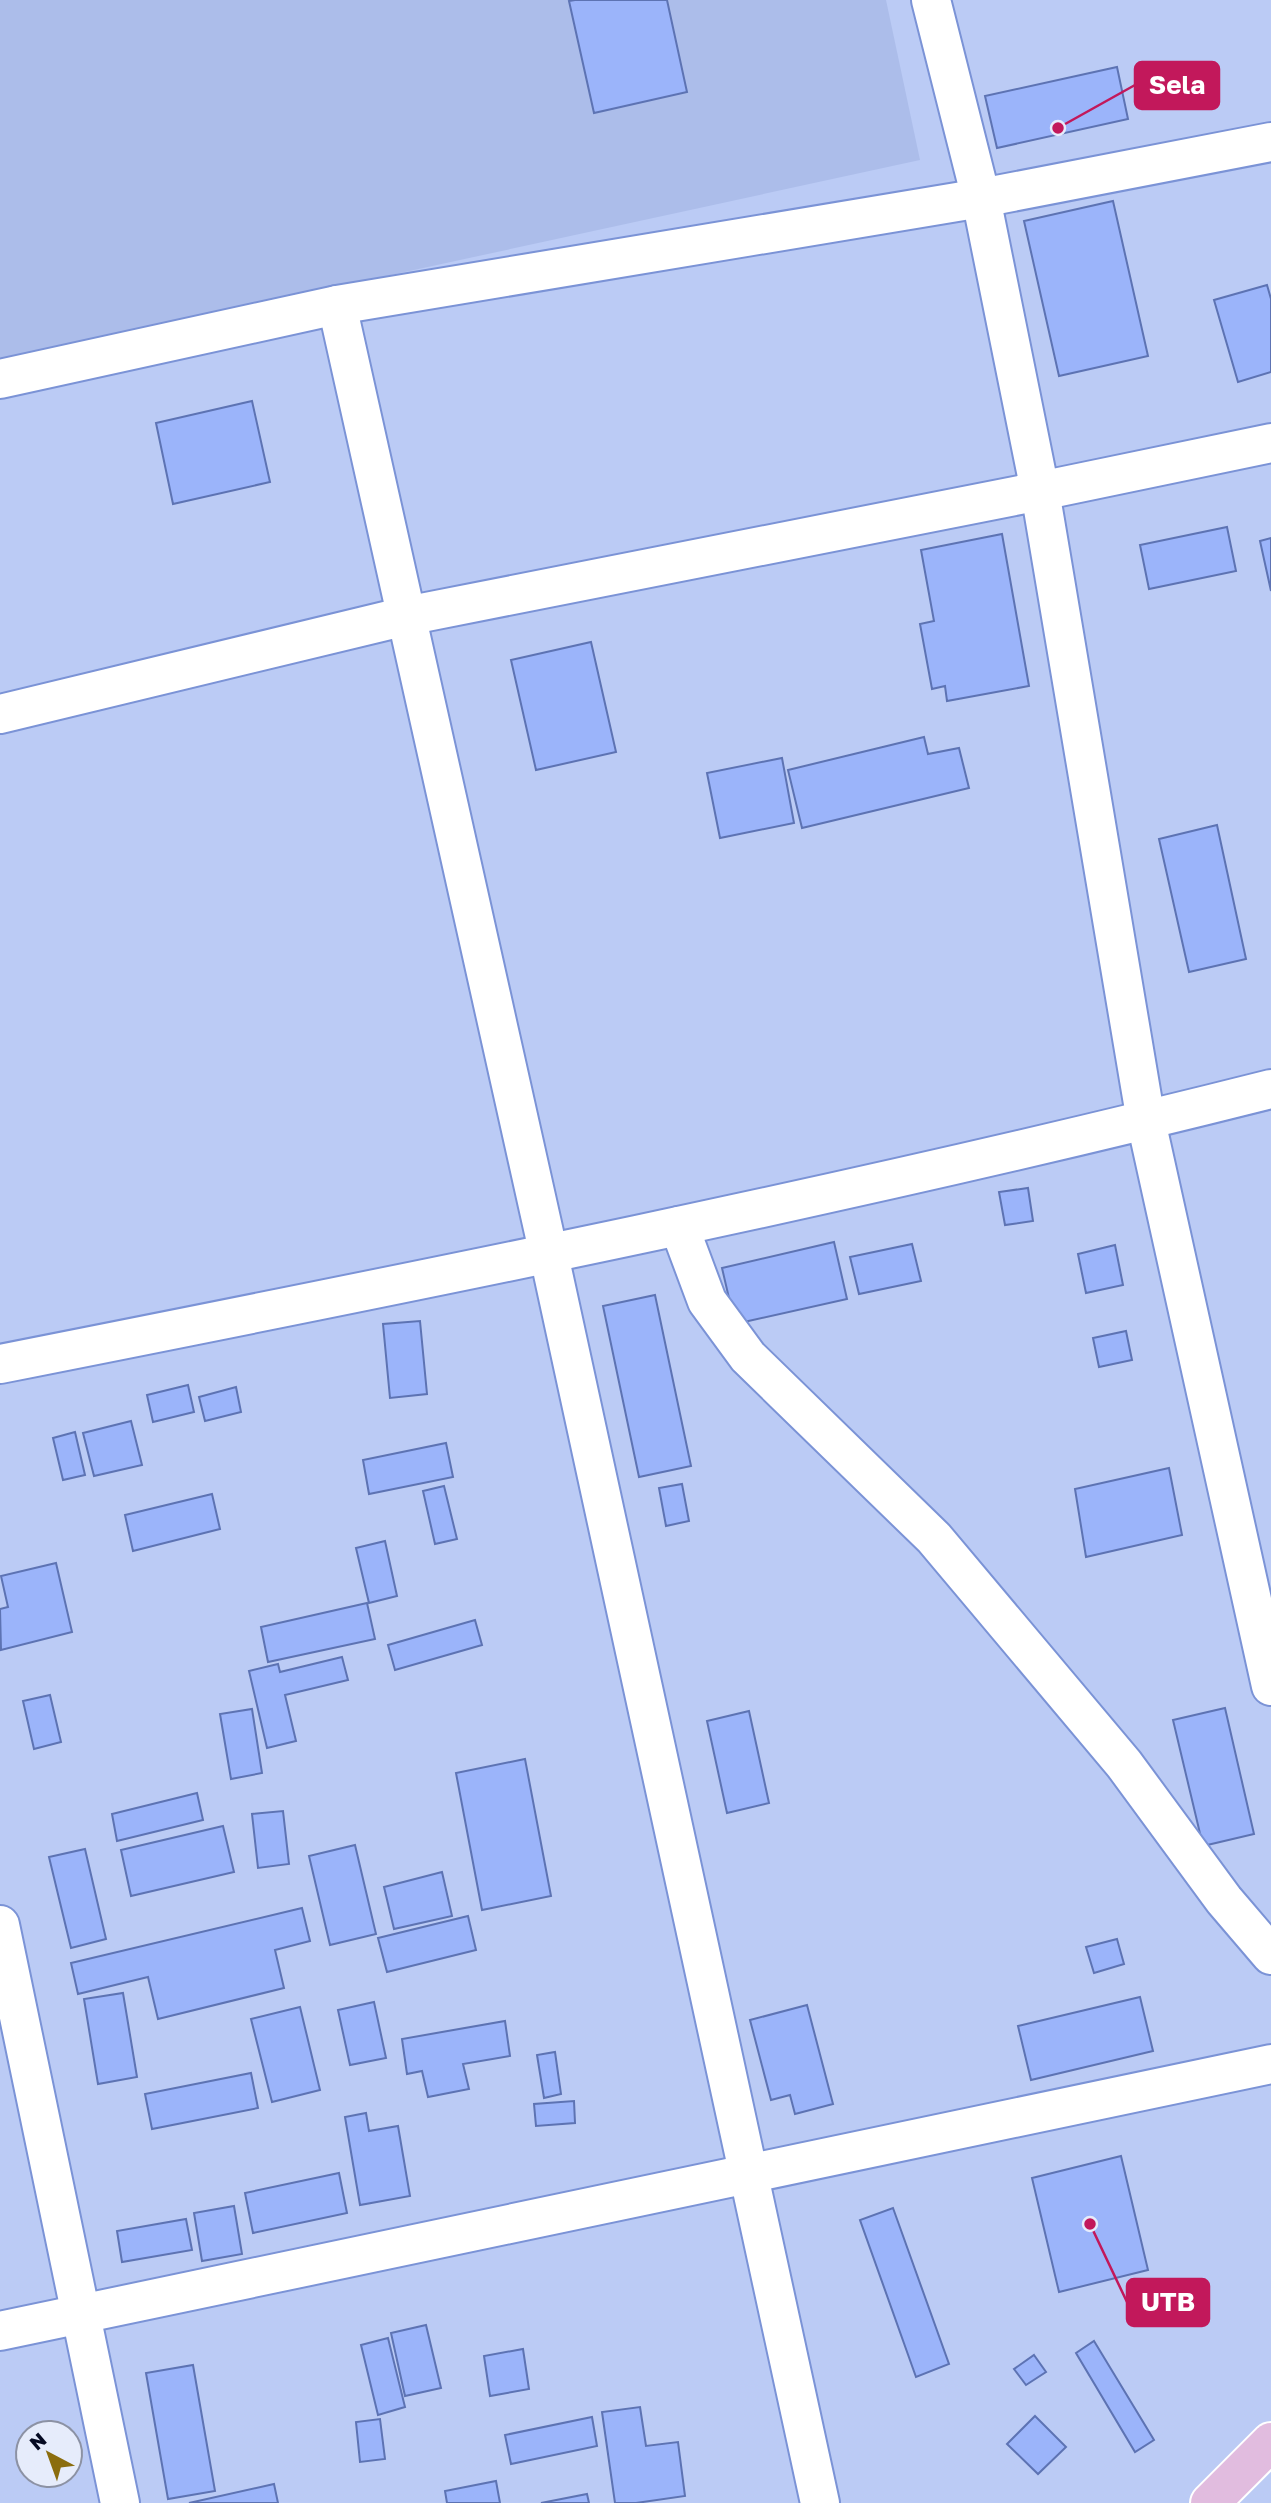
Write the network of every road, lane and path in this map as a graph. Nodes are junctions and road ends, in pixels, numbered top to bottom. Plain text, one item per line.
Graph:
1 (931, 0) edge
2 (1271, 142) edge
3 (981, 198) junction
4 (337, 305) junction
5 (0, 379) edge
6 (1271, 443) edge
7 (1040, 491) junction
8 (406, 616) junction
9 (0, 714) edge
10 (1271, 1089) edge
11 (1146, 1121) junction
12 (679, 1226) junction
13 (549, 1255) junction
14 (0, 1364) edge
15 (1271, 1686) edge
16 (0, 1924) edge
17 (1271, 1955) edge
18 (1271, 2064) edge
19 (750, 2172) junction
20 (80, 2313) junction
21 (0, 2331) edge
22 (1271, 2442) edge
23 (120, 2503) edge
24 (820, 2503) edge
25 (1210, 2503) edge

1 - 3 street
2 - 3 street
3 - 4 street
3 - 7 street
4 - 5 street
4 - 8 street
6 - 7 street
7 - 8 street
7 - 11 street
8 - 9 street
8 - 13 street
10 - 11 street
11 - 12 street
11 - 15 street
12 - 13 street
12 - 17 street
13 - 14 street
13 - 19 street
16 - 20 street
18 - 19 street
19 - 20 street
19 - 24 street
20 - 21 street
20 - 23 street
22 - 25 main road

